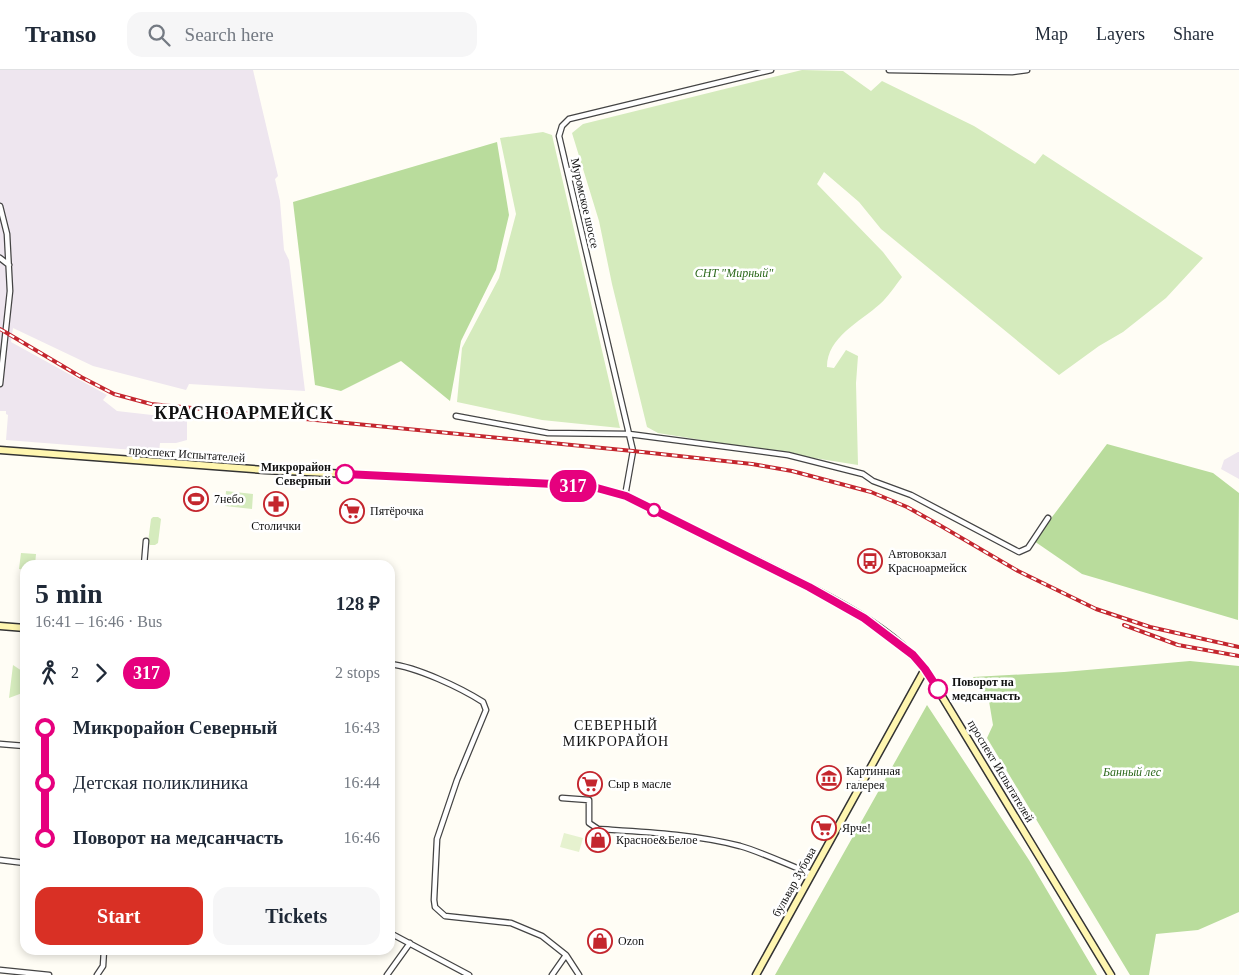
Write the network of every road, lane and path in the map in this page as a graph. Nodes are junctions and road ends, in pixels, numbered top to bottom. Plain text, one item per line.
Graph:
1 (770, 70) edge
2 (889, 70) edge
3 (1027, 70) edge
4 (0, 206) edge
5 (0, 258) edge
6 (9, 265) junction
7 (0, 384) edge
8 (456, 416) dead end
9 (630, 434) junction
10 (0, 450) edge
11 (626, 496) junction
12 (1048, 518) dead end
13 (146, 541) dead end
14 (144, 560) edge
15 (0, 626) edge
16 (20, 628) edge
17 (395, 665) edge
18 (925, 669) junction
19 (0, 744) edge
20 (20, 746) edge
21 (562, 798) dead end
22 (0, 860) edge
23 (20, 862) edge
24 (812, 874) junction
25 (395, 936) edge
26 (410, 943) junction
27 (103, 955) edge
28 (566, 955) junction
29 (0, 970) edge
30 (49, 975) edge
31 (97, 975) edge
32 (387, 975) edge
33 (470, 975) edge
34 (552, 975) edge
35 (579, 975) edge
36 (756, 975) edge
37 (1111, 975) edge

1 - 9 street, Муромское шоссе
2 - 3 street
4 - 6 street
5 - 6 street
6 - 7 street
8 - 9 street
9 - 11 street, Муромское шоссе
9 - 12 street
10 - 11 main road, проспект Испытателей
11 - 18 main road, проспект Испытателей
13 - 14 street
15 - 16 main road
17 - 28 street
18 - 24 main road, бульвар Зубова
18 - 37 main road, проспект Испытателей
19 - 20 street
21 - 24 street
22 - 23 street
24 - 36 main road, бульвар Зубова
25 - 26 street
26 - 32 street
26 - 33 street
27 - 31 street
28 - 34 street
28 - 35 street
29 - 30 street

